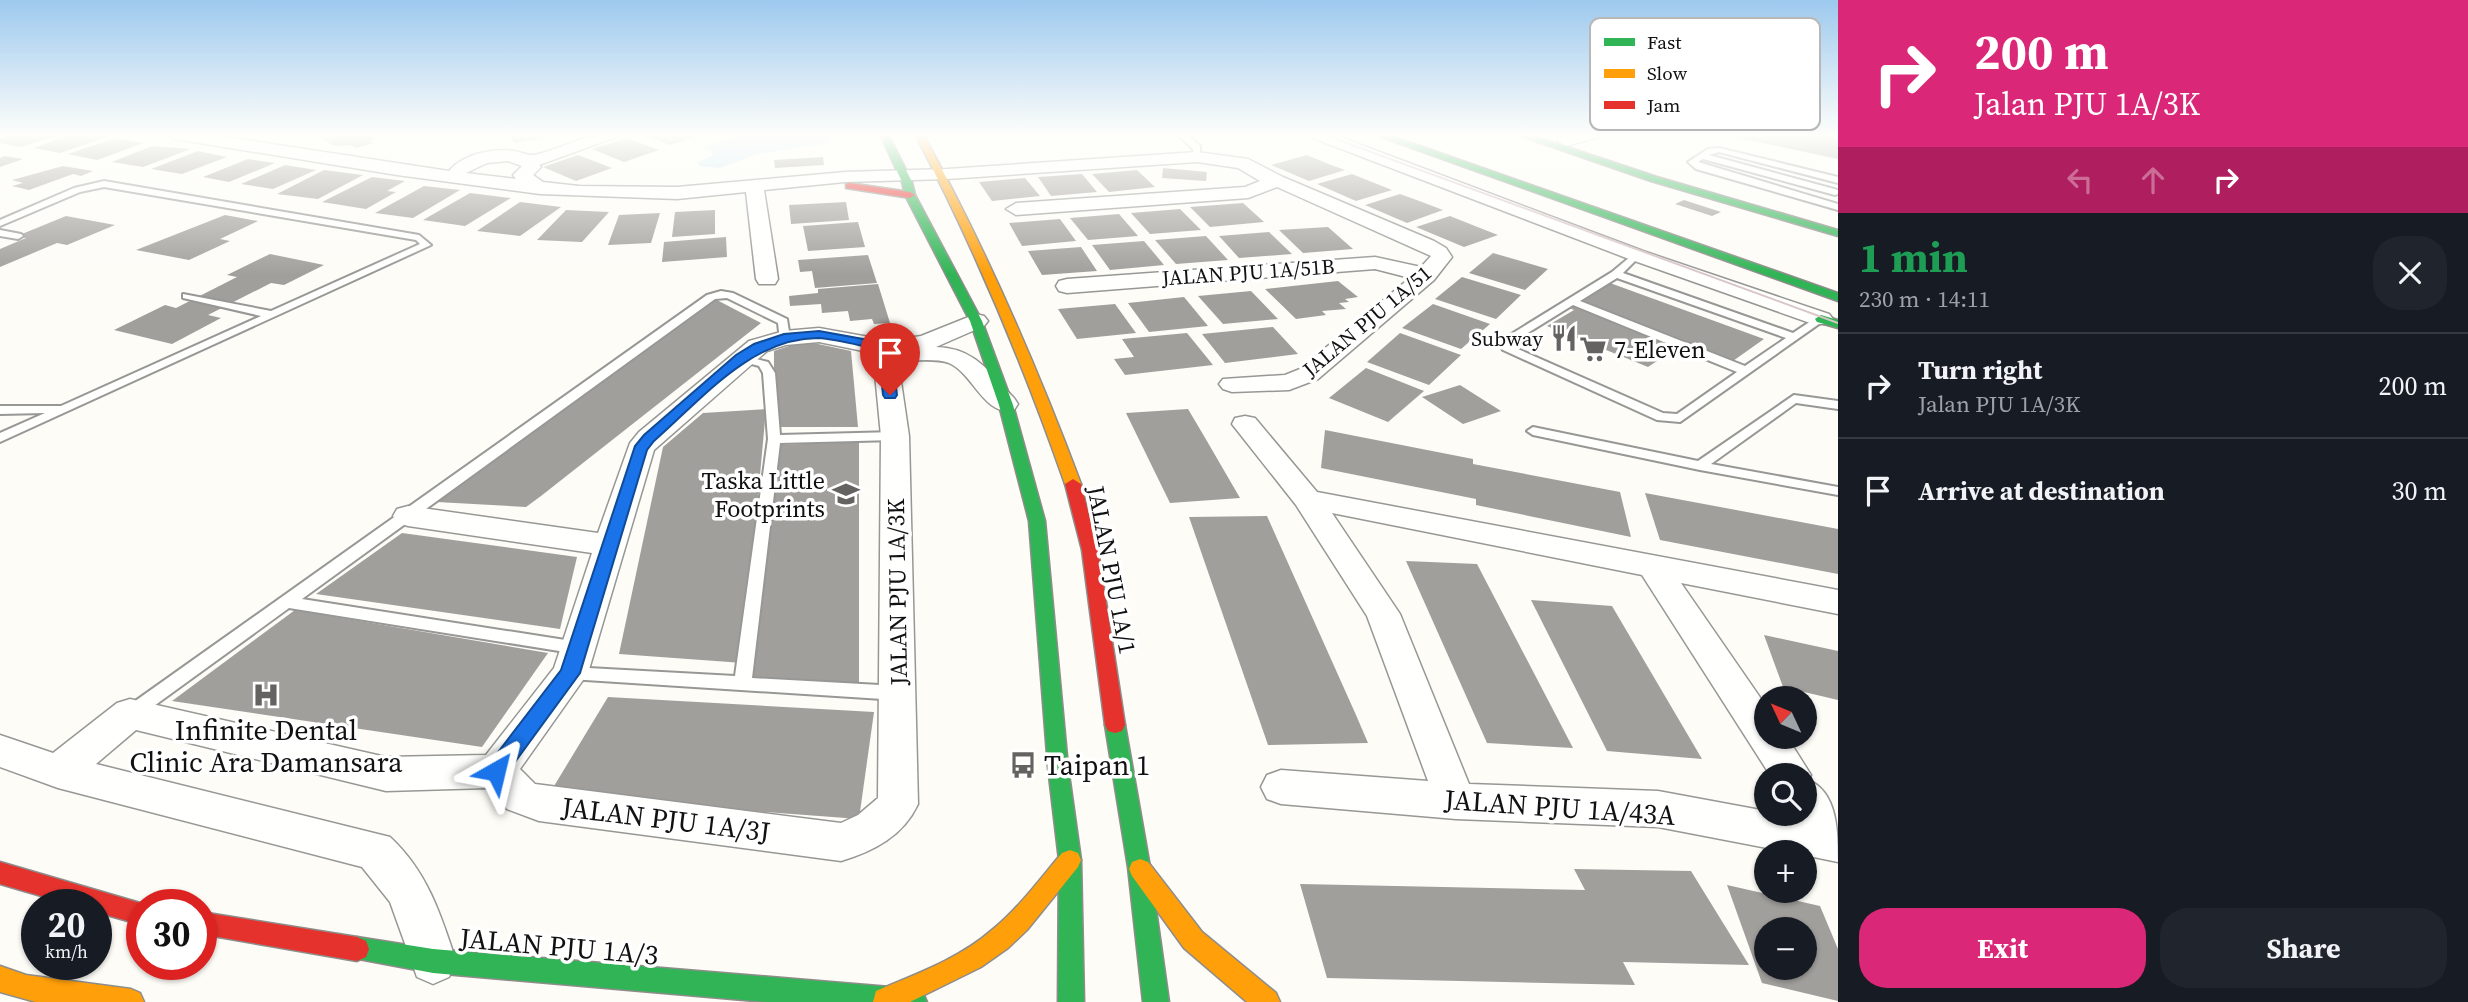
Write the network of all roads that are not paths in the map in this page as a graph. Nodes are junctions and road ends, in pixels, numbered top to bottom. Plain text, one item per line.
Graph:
1 (488, 181) edge
2 (494, 181) edge
3 (535, 181) edge
4 (906, 181) edge
5 (931, 181) edge
6 (945, 181) edge
7 (1277, 181) joint
8 (1439, 181) edge
9 (1510, 181) edge
10 (1660, 181) edge
11 (1701, 181) edge
12 (1750, 181) edge
13 (1798, 181) edge
14 (491, 182) junction
15 (847, 182) joint
16 (907, 184) junction
17 (755, 188) junction
18 (540, 189) junction
19 (1837, 191) edge
20 (1819, 201) junction
21 (1838, 207) edge
22 (1016, 209) dead end
23 (1838, 221) edge
24 (0, 223) edge
25 (0, 233) edge
26 (1838, 233) edge
27 (18, 236) dead end
28 (1636, 256) junction
29 (1616, 274) junction
30 (1426, 275) junction
31 (767, 279) dead end
32 (1067, 286) dead end
33 (187, 296) dead end
34 (1838, 296) edge
35 (1571, 301) junction
36 (269, 314) junction
37 (976, 321) junction
38 (1829, 322) edge
39 (1794, 337) junction
40 (784, 338) junction
41 (883, 349) junction
42 (741, 358) junction
43 (1746, 371) junction
44 (1232, 384) dead end
45 (1006, 405) junction
46 (1838, 405) edge
47 (63, 409) junction
48 (0, 410) edge
49 (1245, 424) dead end
50 (1533, 431) dead end
51 (895, 436) junction
52 (0, 438) edge
53 (774, 439) junction
54 (1700, 466) junction
55 (1838, 491) edge
56 (1307, 499) junction
57 (408, 516) junction
58 (611, 545) junction
59 (1653, 566) junction
60 (287, 602) junction
61 (1838, 602) edge
62 (574, 660) junction
63 (743, 684) junction
64 (899, 693) junction
65 (130, 714) junction
66 (0, 751) edge
67 (1783, 763) edge
68 (58, 771) junction
69 (496, 771) junction
70 (1281, 787) dead end
71 (1456, 801) junction
72 (1817, 815) edge
73 (880, 824) joint
74 (1836, 842) edge
75 (1070, 860) junction
76 (1139, 867) junction
77 (0, 873) edge
78 (126, 909) edge
79 (217, 926) edge
80 (433, 961) junction
81 (13, 990) edge
82 (885, 1000) junction
83 (131, 1002) edge
84 (914, 1002) edge
85 (1071, 1002) edge
86 (1156, 1002) edge
87 (1267, 1002) edge

1 - 14 street
2 - 14 street
3 - 18 street
4 - 16 main road
5 - 16 street
6 - 76 main road, JALAN PJU 1A/1
7 - 22 street
7 - 30 street, JALAN PJU 1A/51
8 - 28 street
9 - 34 main road
10 - 26 main road
11 - 23 main road
12 - 20 lane
13 - 19 lane
14 - 18 street
15 - 16 street
15 - 17 street
16 - 37 main road
17 - 18 street
17 - 31 street
19 - 20 lane
20 - 21 lane
24 - 36 lane
25 - 27 lane
28 - 29 lane
28 - 38 street
29 - 35 lane
29 - 39 lane
30 - 32 street, JALAN PJU 1A/51B
30 - 44 street, JALAN PJU 1A/51
33 - 36 lane
35 - 43 lane
35 - 43 lane
36 - 47 lane
37 - 41 street
37 - 45 main road
38 - 39 lane
39 - 43 lane
40 - 41 street
40 - 42 street
40 - 57 lane
41 - 45 street
41 - 51 street, JALAN PJU 1A/3K
42 - 53 lane
42 - 58 street
45 - 75 main road
46 - 54 lane
47 - 48 lane
47 - 52 lane
49 - 56 street
50 - 54 lane
51 - 53 lane
51 - 64 street, JALAN PJU 1A/3K
53 - 63 lane
54 - 55 lane
56 - 59 street
56 - 71 street
57 - 58 street
57 - 60 lane
58 - 62 street
59 - 61 street
59 - 67 street
60 - 62 lane
60 - 65 lane
62 - 63 lane
62 - 69 street
63 - 64 lane
64 - 73 street, JALAN PJU 1A/3K
65 - 68 street
65 - 69 street
66 - 68 street
68 - 80 street
69 - 73 street, JALAN PJU 1A/3J
70 - 71 street, JALAN PJU 1A/43A
71 - 74 street, JALAN PJU 1A/43A
72 - 74 street
75 - 82 main road
75 - 85 main road
76 - 86 main road, JALAN PJU 1A/1
76 - 87 main road
77 - 78 main road
79 - 80 main road, JALAN PJU 1A/3
80 - 82 main road, JALAN PJU 1A/3
81 - 83 main road
82 - 84 main road, JALAN PJU 1A/3

